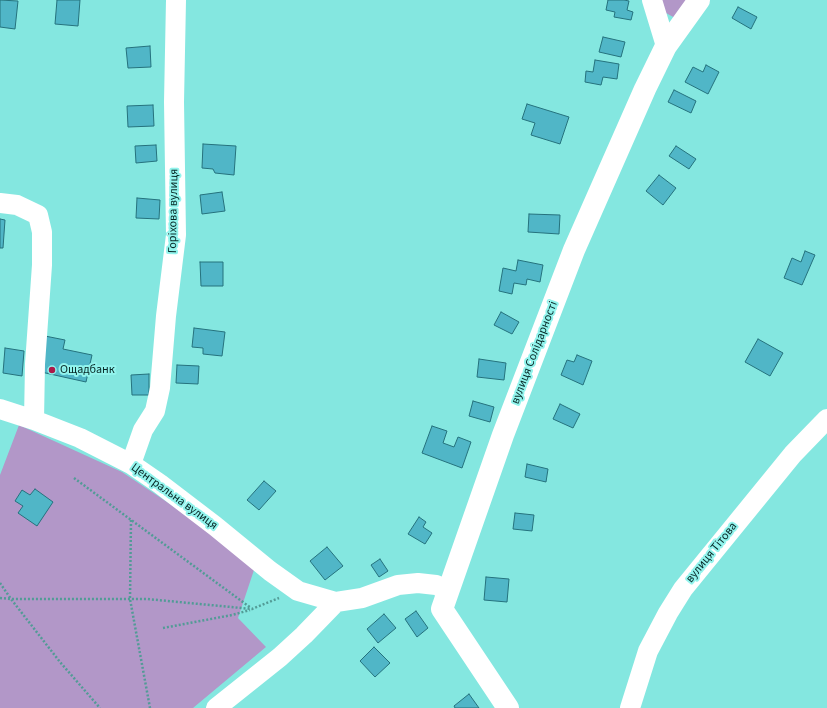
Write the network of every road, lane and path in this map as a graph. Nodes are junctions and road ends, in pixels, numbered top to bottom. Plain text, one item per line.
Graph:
1 (176, 0) edge
2 (652, 0) edge
3 (698, 0) edge
4 (666, 46) junction
5 (0, 203) edge
6 (0, 409) edge
7 (827, 419) edge
8 (34, 420) junction
9 (131, 464) junction
10 (74, 478) dead end
11 (131, 520) junction
12 (0, 583) edge
13 (448, 590) junction
14 (298, 591) junction
15 (0, 598) edge
16 (11, 599) junction
17 (130, 599) junction
18 (336, 602) junction
19 (252, 609) junction
20 (162, 628) dead end
21 (504, 707) edge
22 (100, 708) edge
23 (150, 708) edge
24 (216, 708) edge
25 (630, 708) edge

1 - 9 street, Горіхова вулиця
2 - 4 street
3 - 4 main road, вулиця Солідарності
4 - 13 main road, вулиця Солідарності
5 - 8 street
6 - 8 street, Центральна вулиця
7 - 25 street, вулиця Тітова
8 - 9 street, Центральна вулиця
9 - 14 street, Центральна вулиця
10 - 11 path
11 - 17 path
11 - 19 path
12 - 16 path
13 - 18 street, Центральна вулиця
13 - 21 main road, вулиця Солідарності
14 - 18 street, Центральна вулиця
14 - 19 path
15 - 16 path
16 - 17 path
16 - 22 path
17 - 19 path
17 - 23 path
18 - 24 street
19 - 20 path

